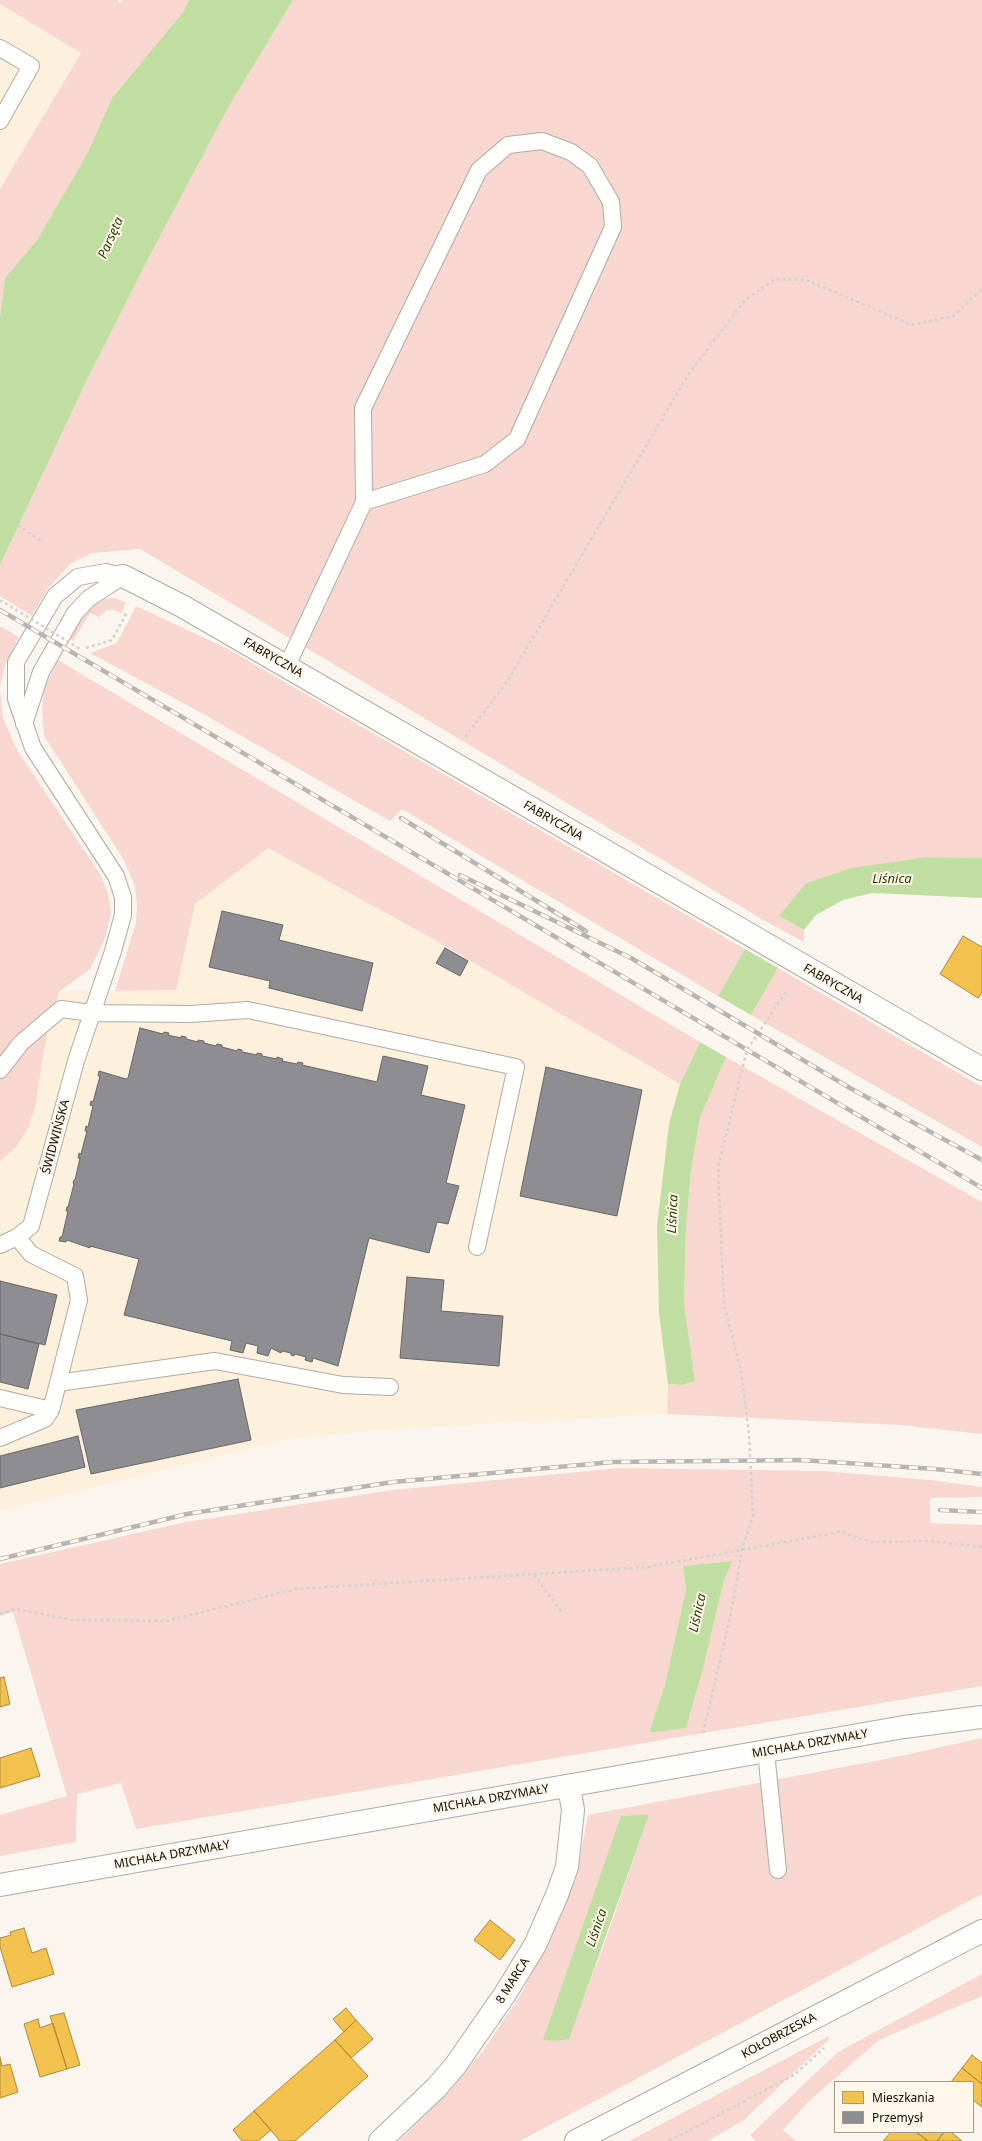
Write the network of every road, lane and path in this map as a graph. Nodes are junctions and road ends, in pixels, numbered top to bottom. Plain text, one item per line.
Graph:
1 (0, 48) edge
2 (0, 121) edge
3 (982, 289) edge
4 (364, 502) junction
5 (13, 522) dead end
6 (43, 542) dead end
7 (123, 576) junction
8 (0, 600) edge
9 (129, 609) dead end
10 (287, 666) junction
11 (24, 724) junction
12 (448, 760) junction
13 (803, 967) junction
14 (92, 1013) junction
15 (982, 1069) edge
16 (0, 1070) edge
17 (18, 1237) junction
18 (0, 1245) edge
19 (477, 1247) dead end
20 (58, 1383) junction
21 (390, 1387) dead end
22 (0, 1398) edge
23 (51, 1410) junction
24 (0, 1438) edge
25 (982, 1547) edge
26 (742, 1549) junction
27 (533, 1575) junction
28 (561, 1611) dead end
29 (0, 1614) edge
30 (982, 1717) edge
31 (702, 1737) dead end
32 (766, 1752) junction
33 (568, 1786) junction
34 (778, 1870) dead end
35 (0, 1885) edge
36 (982, 1930) edge
37 (828, 2044) dead end
38 (380, 2141) edge
39 (576, 2141) edge
40 (669, 2141) edge

1 - 2 lane
3 - 12 path
4 - 4 lane
4 - 10 lane
5 - 6 path
7 - 10 street, FABRYCZNA
7 - 11 lane
7 - 11 lane, ŚWIDWIŃSKA
8 - 9 path, bridge
10 - 12 street, FABRYCZNA
11 - 14 lane, ŚWIDWIŃSKA
12 - 13 street, FABRYCZNA
13 - 15 street, FABRYCZNA
13 - 26 path
14 - 16 lane
14 - 17 lane, ŚWIDWIŃSKA
14 - 19 lane
17 - 18 lane, ŚWIDWIŃSKA
17 - 20 lane
20 - 21 lane
20 - 23 lane
22 - 23 lane
23 - 24 lane
25 - 26 path
26 - 27 path
26 - 31 path
27 - 28 path
27 - 29 path
30 - 32 street, MICHAŁA DRZYMAŁY
32 - 33 street, MICHAŁA DRZYMAŁY
32 - 34 lane
33 - 35 street, MICHAŁA DRZYMAŁY
33 - 38 street, 8 MARCA
36 - 39 street, KOŁOBRZESKA
37 - 40 path

